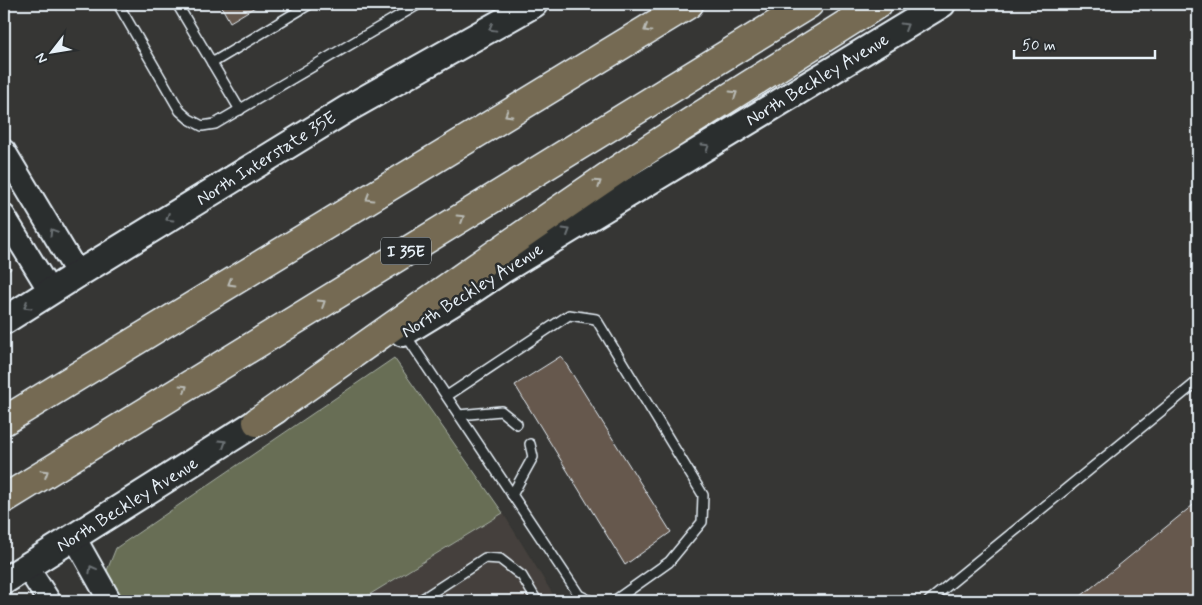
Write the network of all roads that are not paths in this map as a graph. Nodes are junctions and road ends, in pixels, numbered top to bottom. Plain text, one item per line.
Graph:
1 (118, 4) edge
2 (177, 4) edge
3 (310, 4) edge
4 (419, 4) edge
5 (534, 4) edge
6 (689, 4) edge
7 (809, 4) edge
8 (878, 4) edge
9 (942, 4) edge
10 (212, 63) junction
11 (240, 110) junction
12 (4, 151) edge
13 (4, 216) edge
14 (78, 274) junction
15 (50, 291) junction
16 (4, 321) edge
17 (404, 332) junction
18 (1198, 381) edge
19 (447, 396) junction
20 (459, 415) junction
21 (4, 421) edge
22 (257, 422) junction
23 (517, 424) dead end
24 (530, 444) dead end
25 (512, 494) junction
26 (4, 498) edge
27 (74, 537) junction
28 (27, 566) junction
29 (4, 581) edge
30 (49, 601) edge
31 (110, 601) edge
32 (418, 601) edge
33 (537, 601) edge
34 (591, 601) edge
35 (614, 601) edge
36 (929, 601) edge

1 - 11 lane
2 - 10 lane
3 - 10 lane
4 - 11 lane
5 -> 14 main road, North Interstate 35E
6 -> 21 highway
26 -> 7 highway, I 35E
22 -> 8 highway
17 -> 9 main road, North Beckley Avenue
10 - 11 lane
14 -> 12 street
13 - 15 street
14 - 15 main road, North Interstate 35E
15 -> 16 main road, North Interstate 35E
17 - 19 lane
17 - 22 main road, North Beckley Avenue
18 - 36 lane
19 - 20 lane
19 - 35 lane
20 - 23 lane
20 - 25 lane
27 -> 22 main road, North Beckley Avenue
24 - 25 lane
25 - 34 lane
27 - 28 main road, North Beckley Avenue
31 -> 27 street
28 - 29 main road, North Beckley Avenue
28 - 30 street
32 - 33 lane

